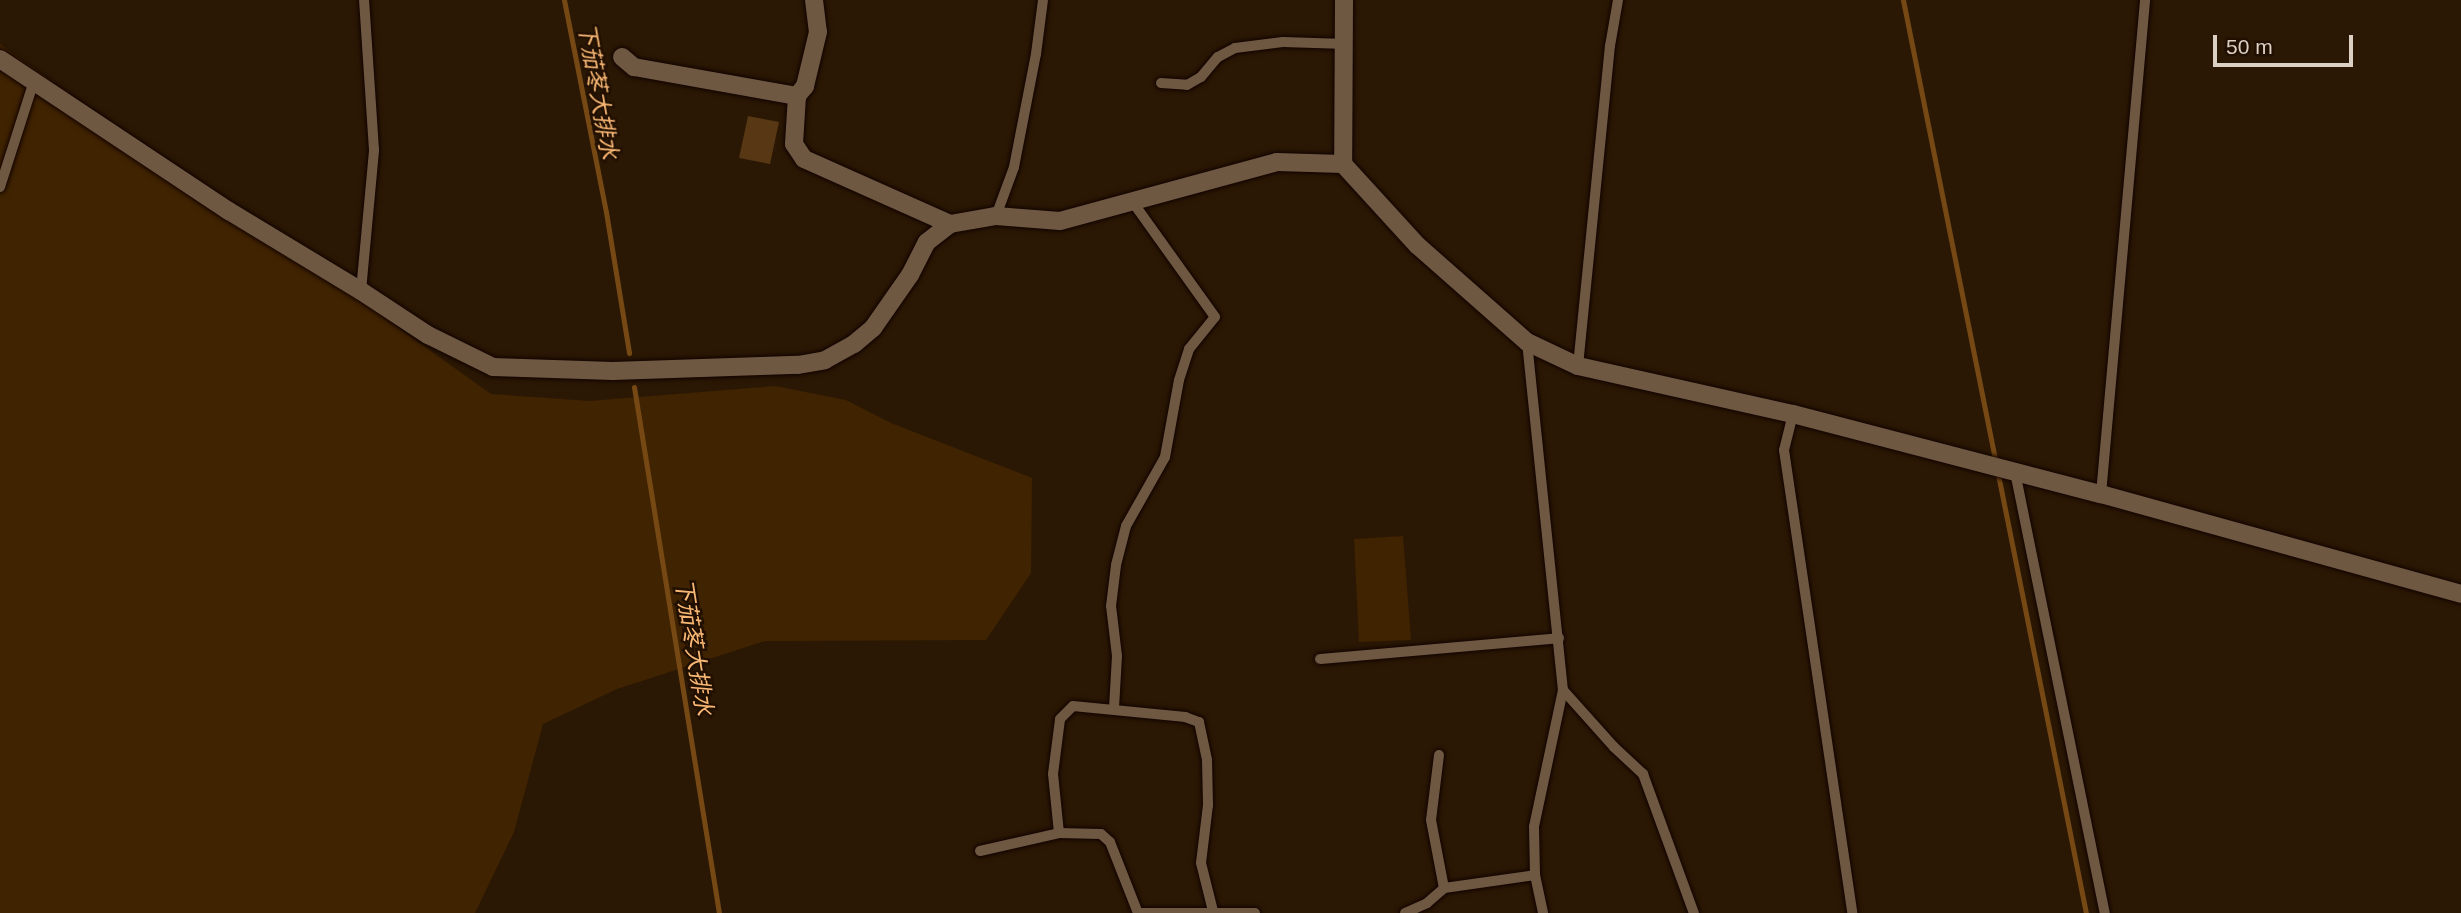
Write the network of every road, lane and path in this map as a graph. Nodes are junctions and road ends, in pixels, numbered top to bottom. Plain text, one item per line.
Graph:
1 (364, 0) edge
2 (814, 0) edge
3 (1043, 0) edge
4 (1344, 0) edge
5 (1618, 0) edge
6 (2145, 0) edge
7 (1346, 44) junction
8 (622, 57) dead end
9 (0, 59) edge
10 (34, 81) junction
11 (1161, 83) dead end
12 (797, 96) junction
13 (1343, 164) junction
14 (0, 187) edge
15 (1132, 201) junction
16 (996, 216) junction
17 (950, 224) junction
18 (361, 291) junction
19 (1527, 342) junction
20 (1578, 366) junction
21 (1793, 414) junction
22 (2015, 472) junction
23 (2101, 494) junction
24 (2461, 594) edge
25 (1559, 638) junction
26 (1320, 659) dead end
27 (1563, 690) junction
28 (1114, 708) junction
29 (1439, 755) dead end
30 (1059, 833) junction
31 (980, 852) dead end
32 (1535, 875) junction
33 (1444, 888) junction
34 (1213, 911) junction
35 (1139, 913) edge
36 (1255, 913) edge
37 (1405, 913) edge
38 (1543, 913) edge
39 (1694, 913) edge
40 (1852, 913) edge
41 (2105, 913) edge

1 - 18 lane
2 - 12 street
3 - 16 lane
4 - 7 street
5 - 20 lane
6 - 23 lane
7 - 11 lane
7 - 13 street
8 - 12 street
9 - 10 street
10 - 14 lane
10 - 18 street
12 - 17 street
13 - 15 street
13 - 19 street
15 - 16 street
15 - 28 lane
16 - 17 street
17 - 18 street
19 - 20 street
19 - 25 lane
20 - 21 street
21 - 22 street
21 - 40 lane
22 - 23 street
22 - 41 lane
23 - 24 street
25 - 26 lane
25 - 27 lane
27 - 32 lane
27 - 39 lane
28 - 30 lane
28 - 34 lane
29 - 33 lane
30 - 31 lane
30 - 35 lane
32 - 33 lane
32 - 38 lane
33 - 37 lane
34 - 35 lane
34 - 36 lane

